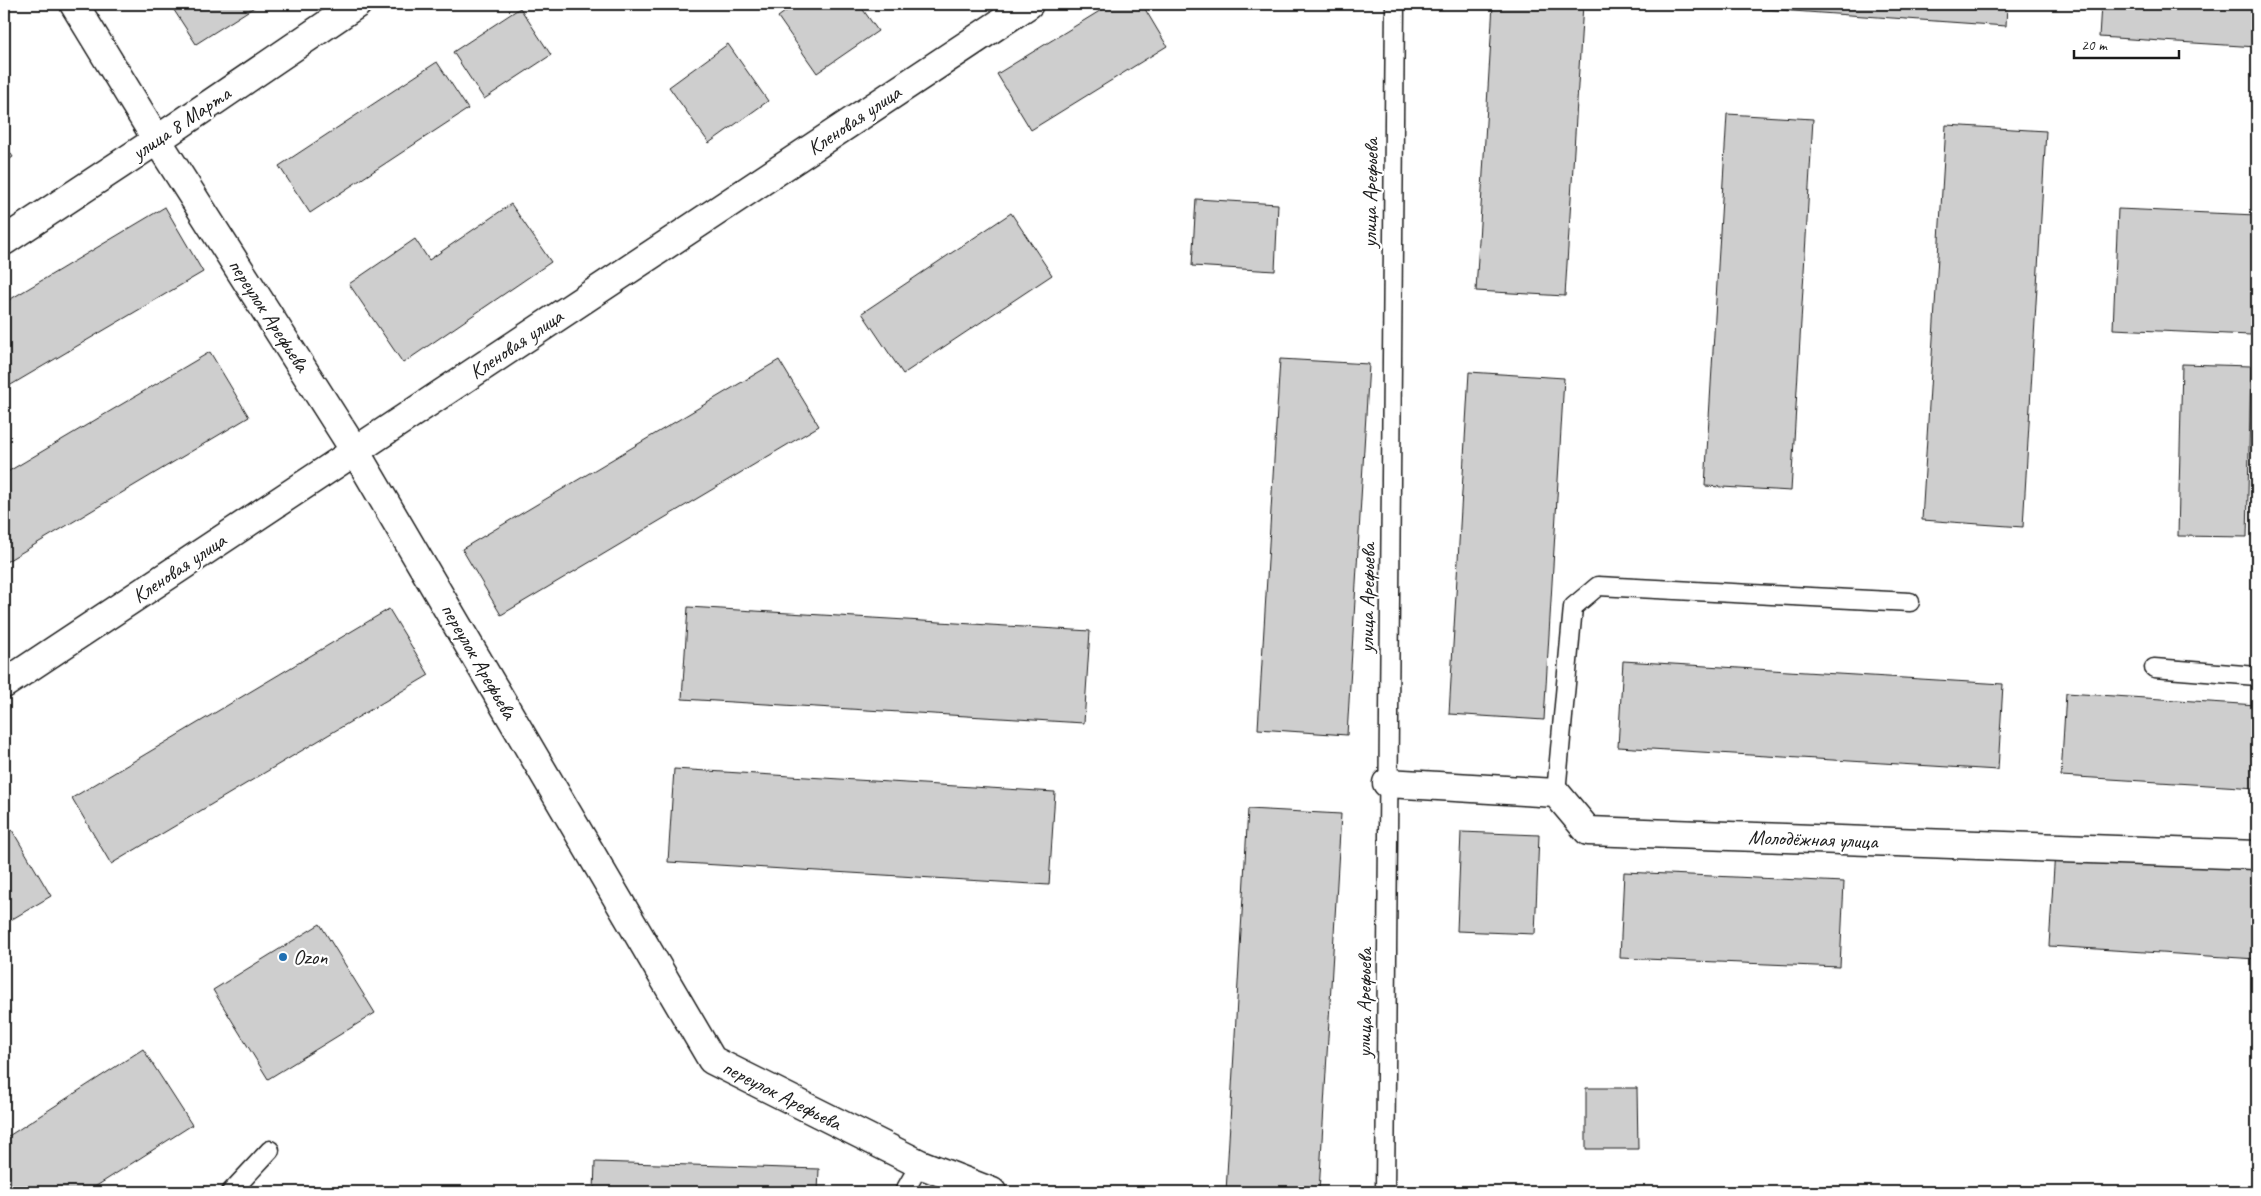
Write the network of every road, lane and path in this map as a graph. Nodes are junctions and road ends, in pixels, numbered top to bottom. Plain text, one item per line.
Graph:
1 (74, 4) edge
2 (357, 4) edge
3 (1028, 4) edge
4 (1395, 4) edge
5 (157, 140) junction
6 (4, 241) edge
7 (355, 451) junction
8 (1910, 602) dead end
9 (2154, 668) dead end
10 (2257, 676) edge
11 (4, 684) edge
12 (1387, 783) junction
13 (1556, 793) junction
14 (2257, 855) edge
15 (270, 1150) dead end
16 (920, 1164) junction
17 (232, 1192) edge
18 (904, 1192) edge
19 (992, 1192) edge
20 (1385, 1192) edge

1 - 5 street, переулок Арефьева
2 - 5 street, улица 8 Марта
3 - 7 street, Кленовая улица
4 - 12 lane, улица Арефьева
5 - 6 street, улица 8 Марта
5 - 7 street, переулок Арефьева
7 - 11 street, Кленовая улица
7 - 16 street, переулок Арефьева
8 - 13 lane
9 - 10 lane
12 - 13 street
12 - 20 lane, улица Арефьева
13 - 14 street, Молодёжная улица
15 - 17 lane
16 - 18 lane
16 - 19 street, переулок Арефьева

